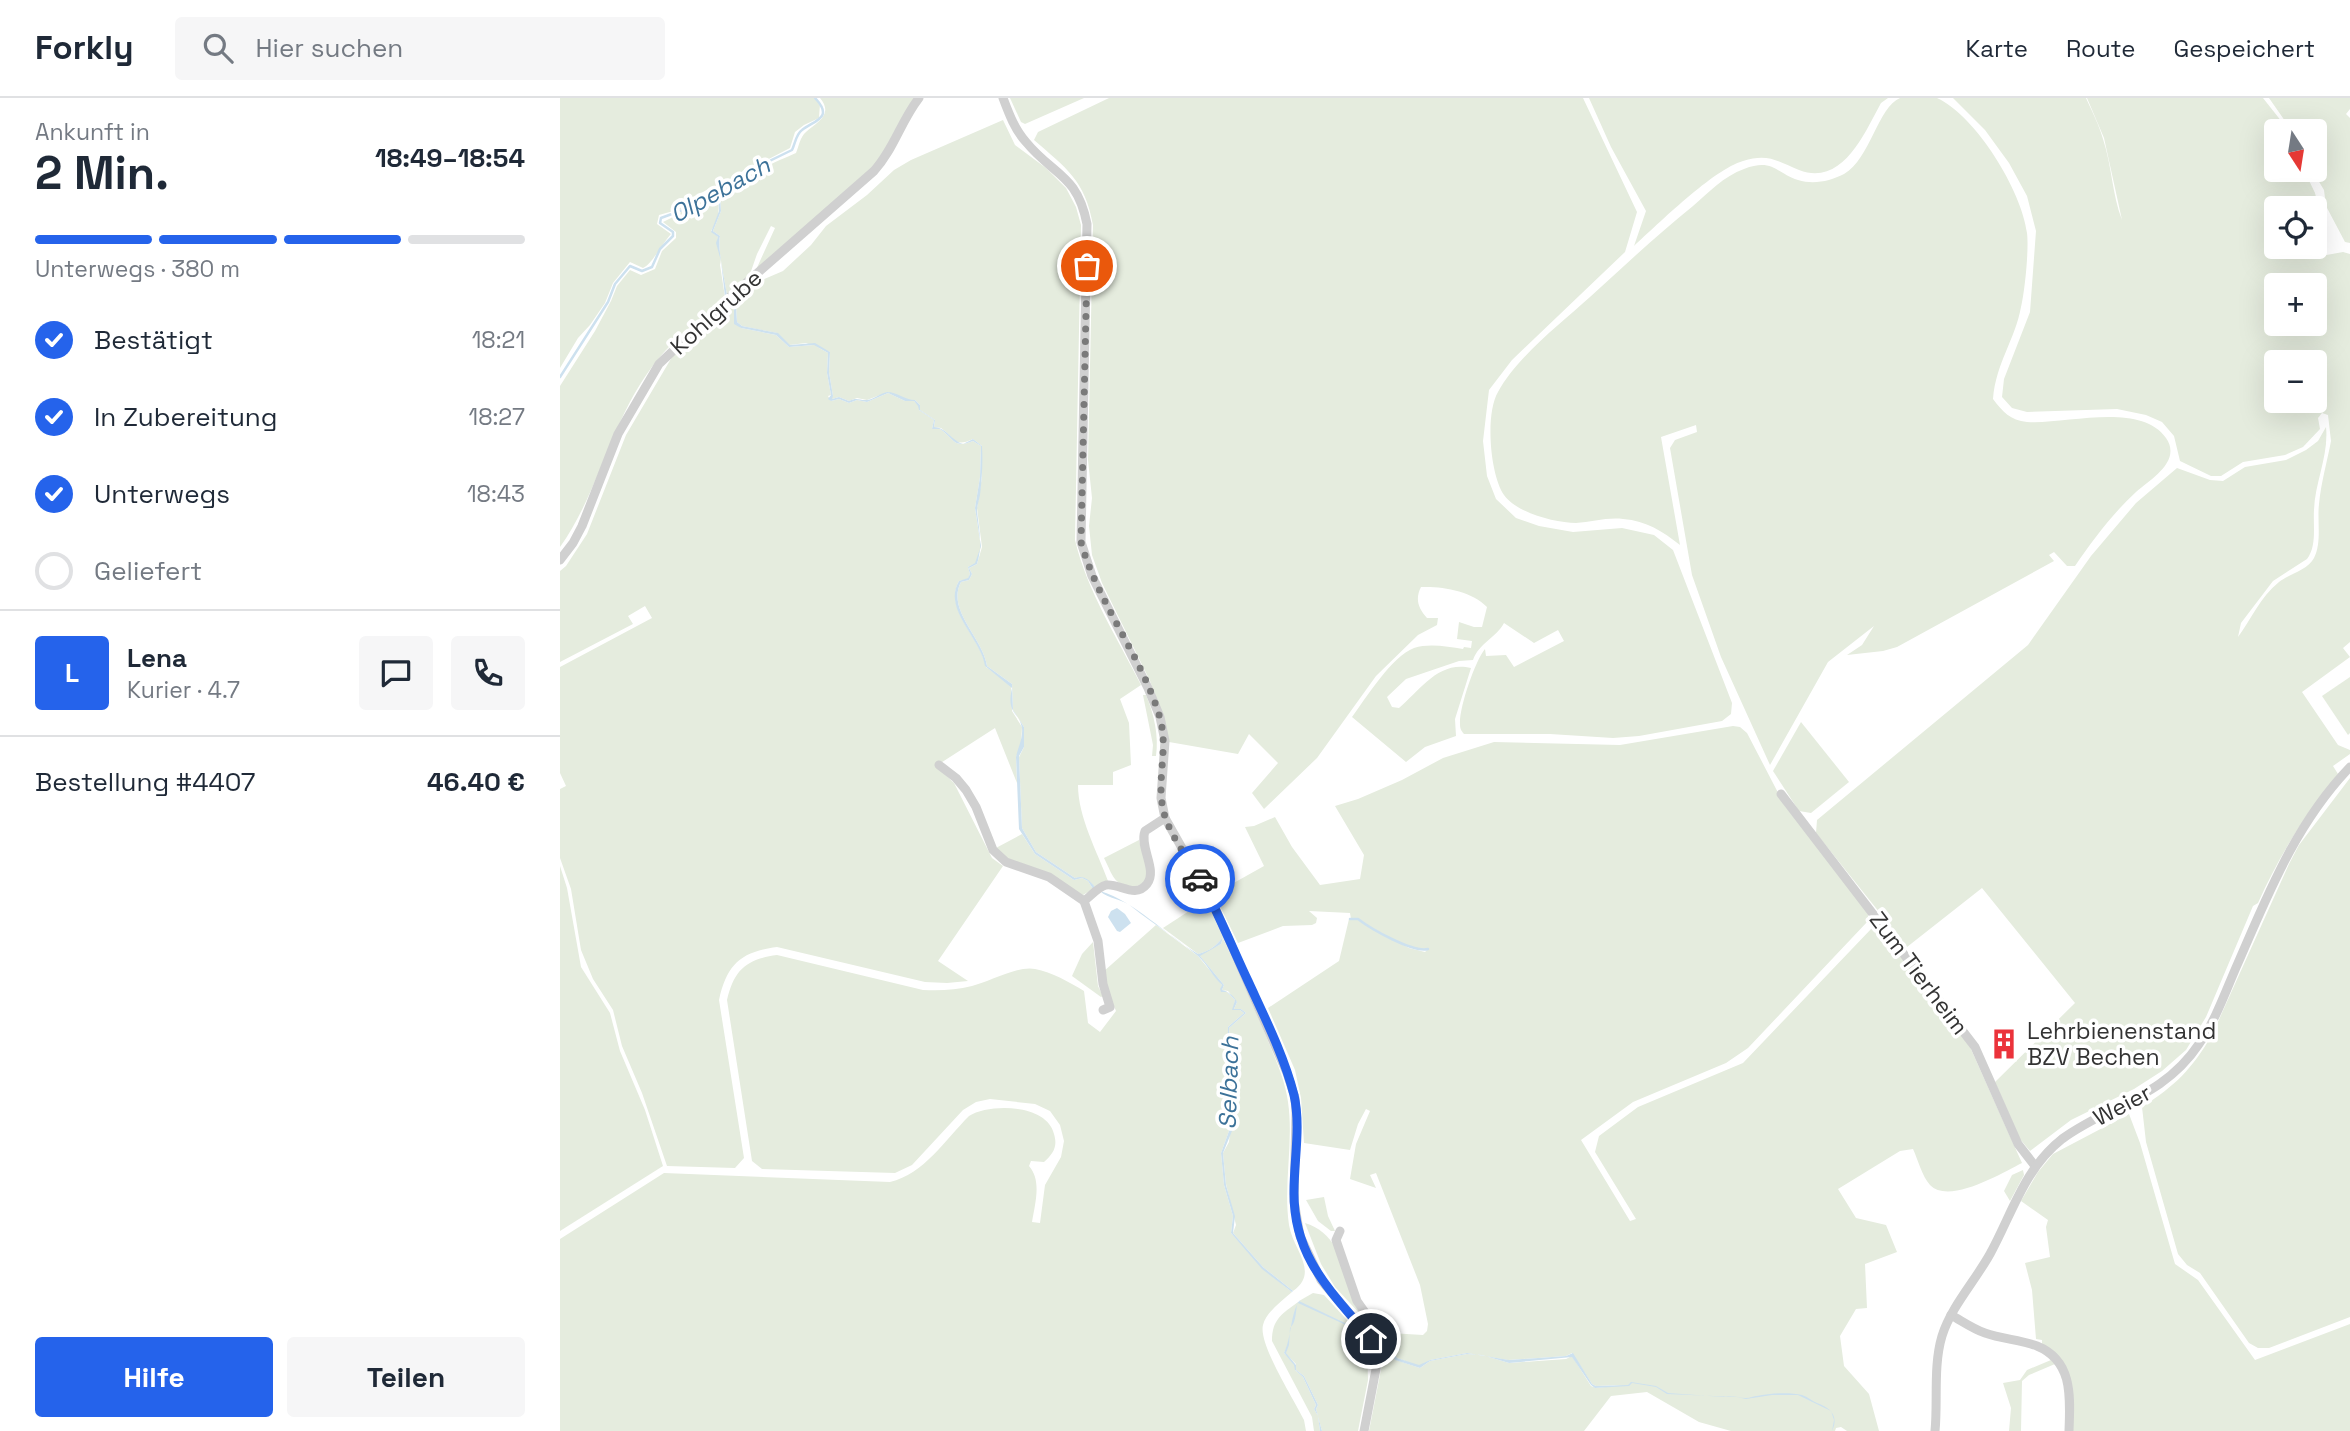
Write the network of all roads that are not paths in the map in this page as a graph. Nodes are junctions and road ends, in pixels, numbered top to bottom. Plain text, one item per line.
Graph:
1 (919, 98) edge
2 (1003, 98) edge
3 (560, 560) edge
4 (939, 765) dead end
5 (2350, 767) edge
6 (1781, 794) dead end
7 (1165, 818) junction
8 (1084, 901) junction
9 (1103, 1010) dead end
10 (2035, 1166) junction
11 (1340, 1231) dead end
12 (1951, 1315) junction
13 (1376, 1351) junction
14 (1364, 1431) edge
15 (1935, 1431) edge
16 (2069, 1431) edge

1 - 3 street, Kohlgrube
2 - 7 street
4 - 8 street
5 - 10 street, Weier
6 - 10 street, Zum Tierheim
7 - 8 street
7 - 13 street
8 - 9 street
10 - 12 street, Weier
11 - 13 street
12 - 15 street, Weier
12 - 16 street
13 - 14 street

